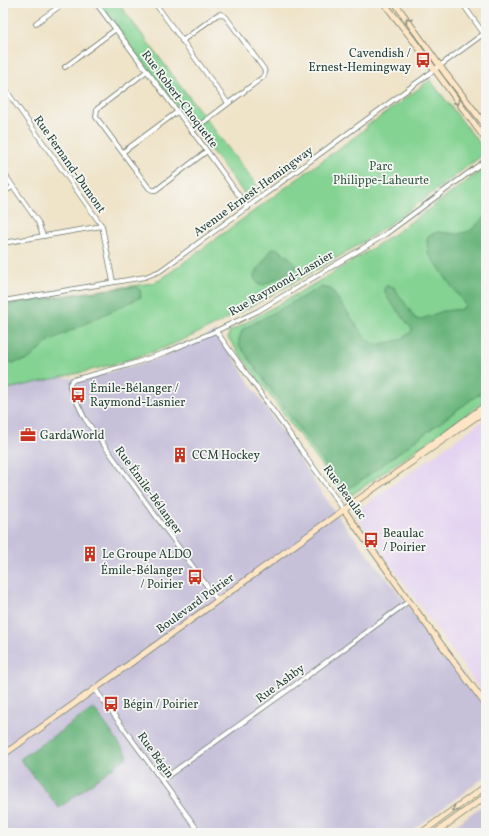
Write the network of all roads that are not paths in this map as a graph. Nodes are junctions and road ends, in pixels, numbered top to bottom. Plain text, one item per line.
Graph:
1 (64, 3) edge
2 (96, 3) edge
3 (157, 3) edge
4 (384, 3) edge
5 (395, 3) edge
6 (462, 3) edge
7 (36, 23) dead end
8 (116, 29) junction
9 (485, 33) edge
10 (182, 41) junction
11 (441, 66) junction
12 (65, 67) dead end
13 (435, 70) junction
14 (147, 71) junction
15 (3, 86) edge
16 (228, 103) junction
17 (178, 112) junction
18 (486, 126) edge
19 (192, 131) junction
20 (486, 140) edge
21 (207, 151) junction
22 (123, 152) junction
23 (486, 160) edge
24 (3, 172) edge
25 (13, 186) junction
26 (3, 192) edge
27 (248, 208) junction
28 (102, 226) junction
29 (43, 236) junction
30 (3, 243) edge
31 (113, 282) junction
32 (3, 301) edge
33 (216, 331) junction
34 (70, 388) joint
35 (486, 405) edge
36 (486, 410) edge
37 (401, 469) junction
38 (344, 510) junction
39 (218, 601) junction
40 (409, 601) junction
41 (95, 689) junction
42 (486, 704) edge
43 (3, 755) edge
44 (162, 780) junction
45 (486, 786) edge
46 (486, 796) edge
47 (200, 833) edge
48 (421, 833) edge
49 (435, 833) edge

1 - 7 street
2 - 8 street, Rue Robert-Choquette
3 - 10 street
4 - 13 street
11 -> 5 street
6 - 9 street
8 - 12 street
8 - 14 street, Rue Robert-Choquette
9 - 11 street, Avenue Ernest-Hemingway
10 - 16 street
10 - 16 street
11 - 13 street, Avenue Ernest-Hemingway
11 - 18 street
13 -> 20 street
13 - 27 street, Avenue Ernest-Hemingway
14 - 17 street, Rue Robert-Choquette
14 - 22 street
15 - 28 street, Rue Fernand-Dumont
16 - 19 street
17 - 19 street, Rue Robert-Choquette
17 - 22 street
19 - 21 street, Rue Robert-Choquette
21 - 22 street
21 - 27 street, Rue Robert-Choquette
23 - 33 street, Rue Raymond-Lasnier
24 - 25 street
25 - 26 street
25 - 29 street
27 - 31 street, Avenue Ernest-Hemingway
28 - 29 street
28 - 31 street, Rue Fernand-Dumont
29 - 30 street
31 - 32 street, Avenue Ernest-Hemingway
33 - 34 street, Rue Raymond-Lasnier
33 - 38 street, Rue Beaulac
34 - 39 street, Rue Émile-Bélanger
35 - 37 street, Boulevard Poirier
36 - 37 street, Boulevard Poirier
37 - 38 street, Boulevard Poirier
38 - 39 street, Boulevard Poirier
38 - 40 street, Rue Beaulac
39 - 41 street, Boulevard Poirier
40 - 42 street, Rue Beaulac
40 - 44 street, Rue Ashby
41 - 43 street, Boulevard Poirier
41 - 44 street, Rue Bégin
44 - 47 street, Rue Bégin
45 -> 48 street
46 - 49 street

